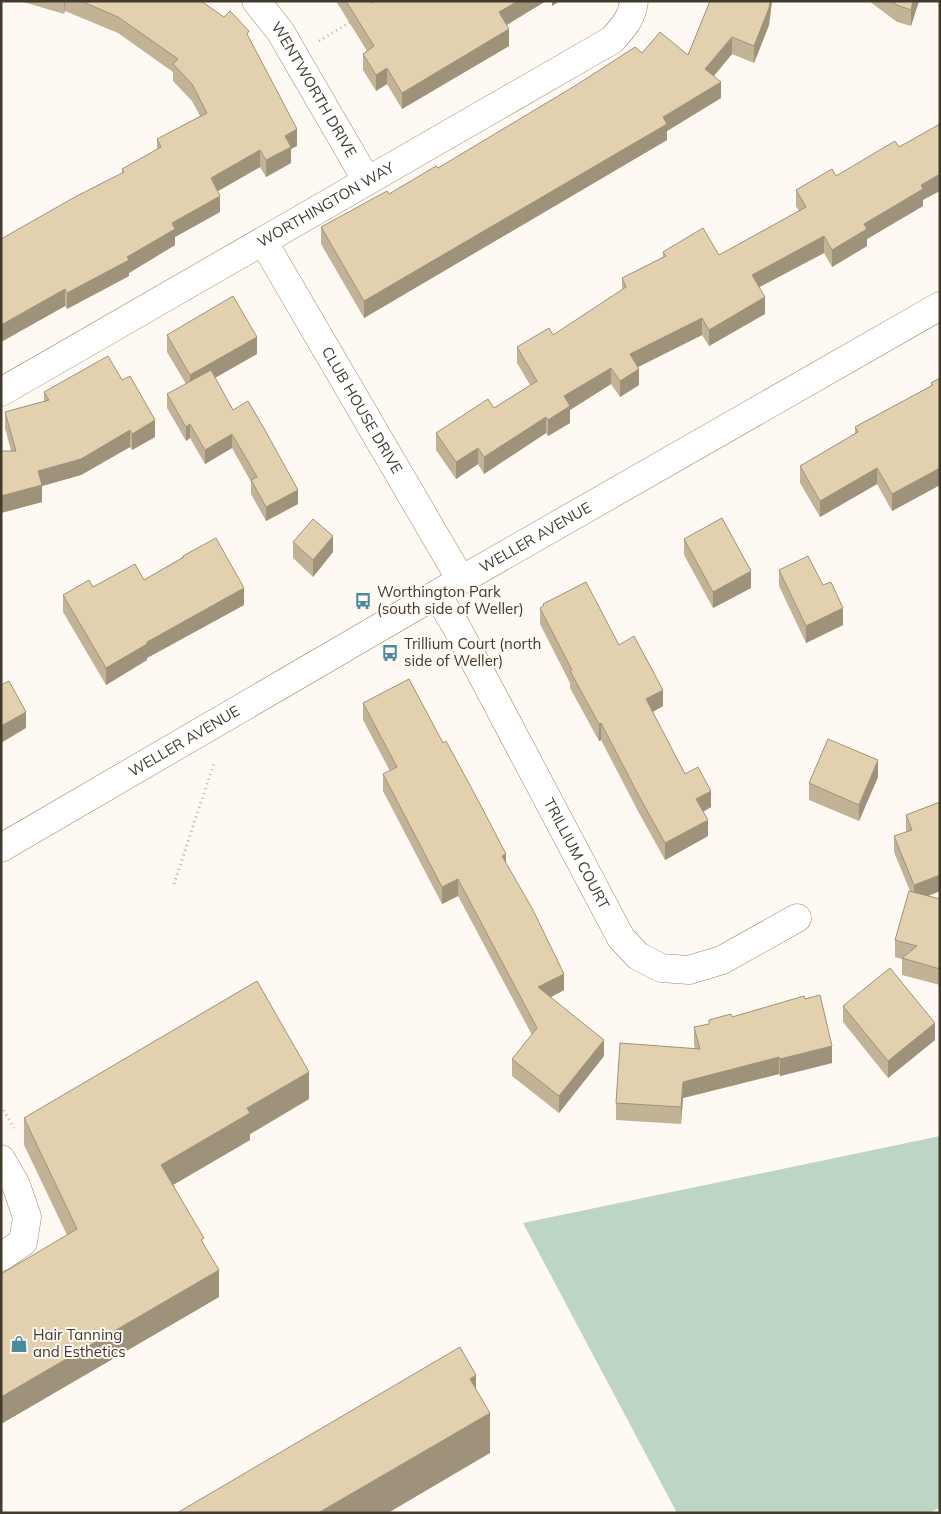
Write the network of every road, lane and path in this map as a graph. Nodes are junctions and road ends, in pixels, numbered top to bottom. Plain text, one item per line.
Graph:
1 (256, 1) edge
2 (634, 1) edge
3 (353, 21) edge
4 (294, 55) junction
5 (367, 181) junction
6 (263, 241) junction
7 (940, 306) edge
8 (1, 392) edge
9 (461, 580) junction
10 (437, 595) junction
11 (214, 763) dead end
12 (1, 848) edge
13 (174, 884) dead end
14 (797, 918) dead end
15 (1, 1106) edge
16 (14, 1128) dead end
17 (1, 1159) edge
18 (1, 1257) edge

1 - 4 street, WENTWORTH DRIVE
2 - 5 street, WORTHINGTON WAY
3 - 4 path
4 - 5 street, WENTWORTH DRIVE
5 - 6 street, WORTHINGTON WAY
6 - 8 street, WORTHINGTON WAY
6 - 9 street, CLUB HOUSE DRIVE
7 - 9 street, WELLER AVENUE
9 - 10 street, WELLER AVENUE
10 - 12 street, WELLER AVENUE
10 - 14 street, TRILLIUM COURT
11 - 13 path
15 - 16 path
17 - 18 street

